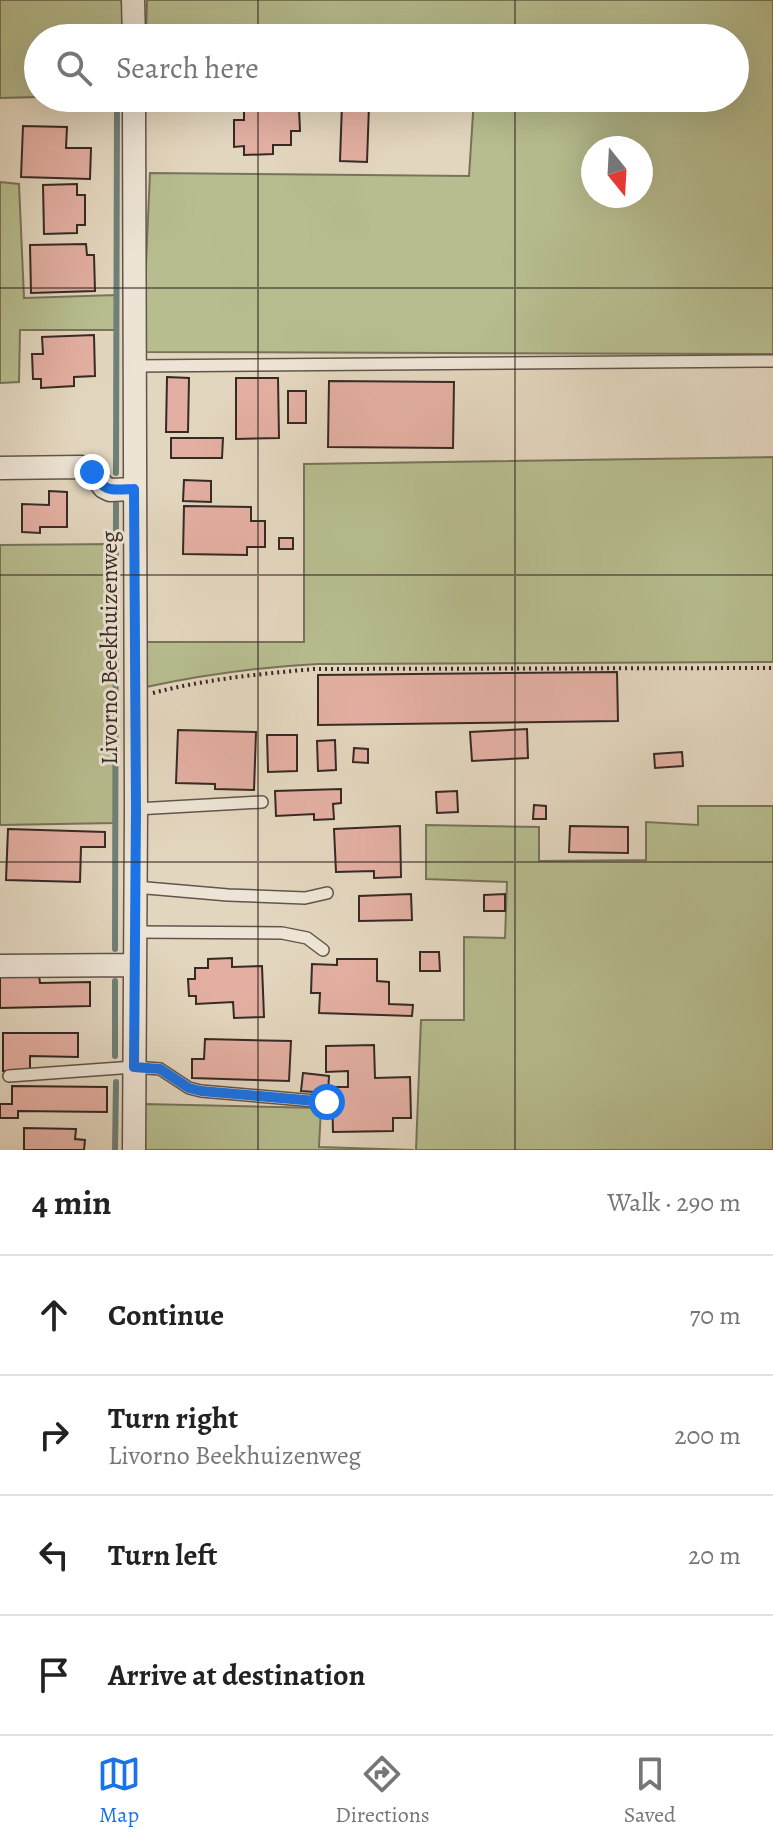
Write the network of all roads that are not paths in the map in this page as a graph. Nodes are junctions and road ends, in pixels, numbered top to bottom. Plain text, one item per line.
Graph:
1 (133, 0) edge
2 (134, 24) edge
3 (134, 112) edge
4 (773, 361) edge
5 (135, 366) junction
6 (0, 468) edge
7 (134, 489) junction
8 (262, 802) dead end
9 (136, 809) junction
10 (135, 887) junction
11 (327, 893) dead end
12 (135, 932) junction
13 (323, 950) dead end
14 (135, 965) junction
15 (0, 966) edge
16 (134, 1067) junction
17 (9, 1076) dead end
18 (327, 1102) dead end
19 (134, 1150) edge

1 - 2 street
3 - 5 street, Livorno Beekhuizenweg
4 - 5 lane
5 - 7 street, Livorno Beekhuizenweg
6 - 7 street
7 - 9 street, Livorno Beekhuizenweg
8 - 9 lane
9 - 10 street, Livorno Beekhuizenweg
10 - 11 lane
10 - 12 street, Livorno Beekhuizenweg
12 - 13 lane
12 - 14 street, Livorno Beekhuizenweg
14 - 15 street
14 - 16 street, Livorno Beekhuizenweg
16 - 17 lane
16 - 18 lane
16 - 19 street, Livorno Beekhuizenweg

